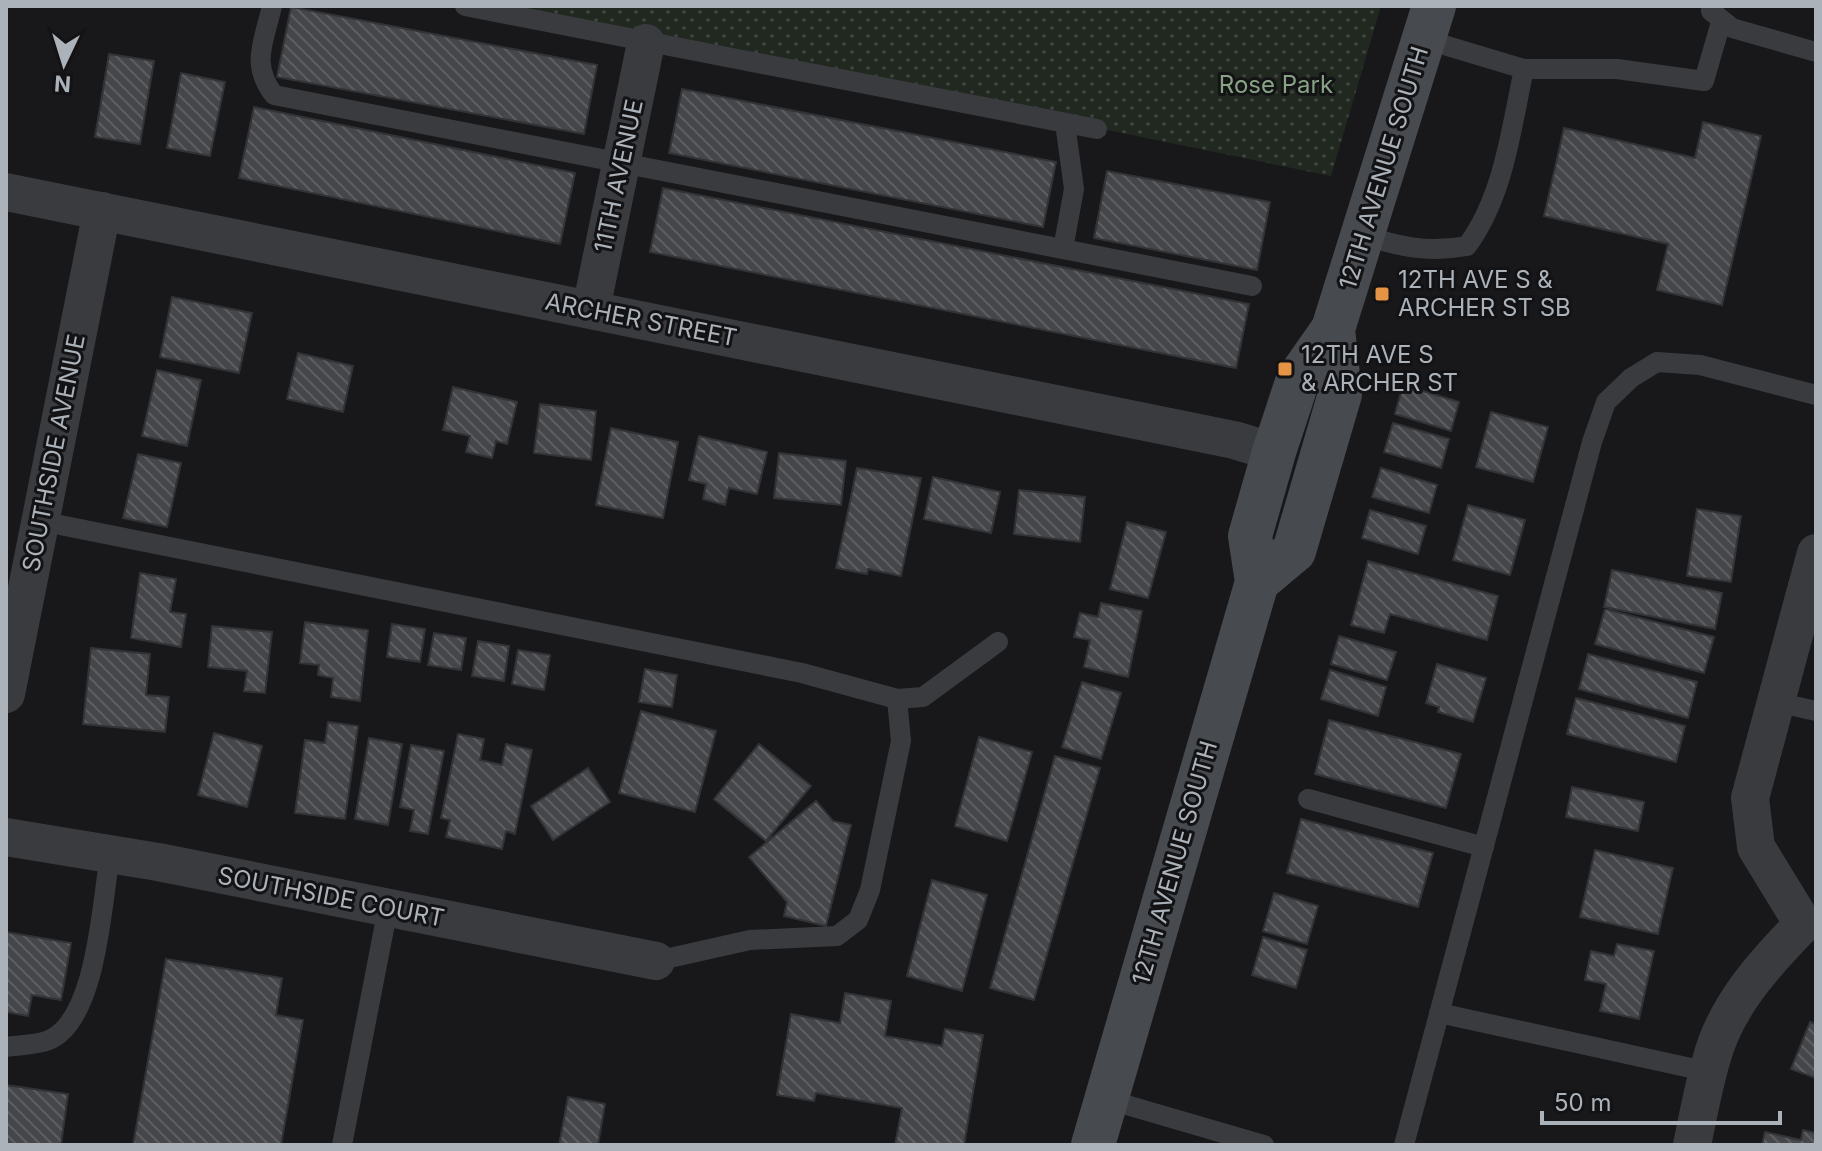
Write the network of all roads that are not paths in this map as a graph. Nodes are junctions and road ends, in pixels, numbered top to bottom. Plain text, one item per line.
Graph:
1 (272, 6) edge
2 (465, 6) edge
3 (1716, 14) edge
4 (1429, 22) edge
5 (646, 43) junction
6 (1816, 52) edge
7 (1524, 69) junction
8 (1065, 123) junction
9 (1097, 129) dead end
10 (623, 163) junction
11 (6, 192) edge
12 (102, 211) junction
13 (1363, 235) junction
14 (1063, 249) junction
15 (1252, 286) dead end
16 (591, 309) junction
17 (1333, 329) junction
18 (1816, 395) edge
19 (1274, 452) junction
20 (40, 521) junction
21 (1816, 553) edge
22 (1257, 582) junction
23 (998, 642) dead end
24 (6, 694) edge
25 (897, 699) junction
26 (1776, 702) junction
27 (1816, 711) edge
28 (1308, 799) dead end
29 (6, 837) edge
30 (1484, 847) junction
31 (110, 855) junction
32 (388, 908) junction
33 (1810, 920) edge
34 (656, 961) joint
35 (1439, 1013) junction
36 (6, 1047) edge
37 (1709, 1072) junction
38 (1106, 1099) junction
39 (342, 1145) edge
40 (1093, 1145) edge
41 (1264, 1145) edge
42 (1404, 1145) edge
43 (1692, 1145) edge

1 - 10 lane
2 - 5 lane
3 - 6 lane
3 - 7 lane
4 - 7 lane
4 - 13 main road, 12TH AVENUE SOUTH
5 - 8 lane
5 - 10 street, 11TH AVENUE
7 - 13 lane
8 - 9 lane
8 - 14 lane
10 - 14 lane
10 - 16 street, 11TH AVENUE
11 - 12 street, ARCHER STREET
12 - 16 street, ARCHER STREET
12 - 20 street, SOUTHSIDE AVENUE
13 - 17 main road, 12TH AVENUE SOUTH
14 - 15 lane
16 - 19 street, ARCHER STREET
17 - 19 main road, 12TH AVENUE SOUTH
17 - 22 main road, 12TH AVENUE SOUTH
18 - 30 lane
19 - 22 main road, 12TH AVENUE SOUTH
20 - 24 street, SOUTHSIDE AVENUE
20 - 25 lane
21 - 26 street
22 - 38 main road, 12TH AVENUE SOUTH
23 - 25 lane
25 - 34 lane
26 - 27 lane
26 - 33 street
28 - 30 lane
29 - 31 street, SOUTHSIDE COURT
30 - 35 lane
31 - 32 street, SOUTHSIDE COURT
31 - 36 lane
32 - 34 street, SOUTHSIDE COURT
32 - 39 lane
33 - 37 street
35 - 37 lane
35 - 42 lane
37 - 43 street
38 - 40 main road, 12TH AVENUE SOUTH
38 - 41 lane

